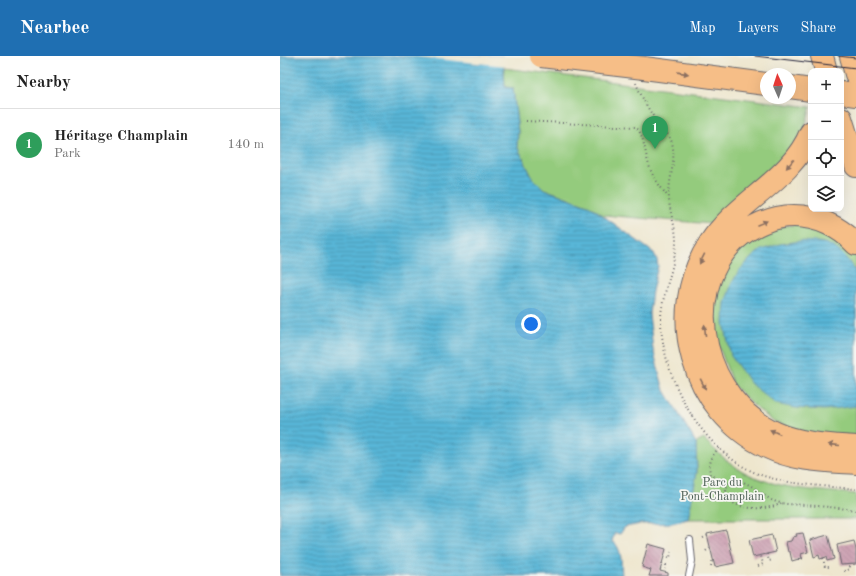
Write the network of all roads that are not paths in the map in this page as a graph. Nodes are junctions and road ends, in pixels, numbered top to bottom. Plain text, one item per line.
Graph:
1 (541, 56) edge
2 (815, 56) edge
3 (822, 56) edge
4 (851, 56) edge
5 (817, 68) edge
6 (825, 68) edge
7 (856, 74) edge
8 (760, 83) edge
9 (796, 88) edge
10 (808, 90) edge
11 (844, 93) edge
12 (856, 95) edge
13 (844, 128) edge
14 (808, 138) edge
15 (856, 166) edge
16 (856, 244) edge
17 (856, 447) edge
18 (856, 463) edge
19 (690, 540) dead end
20 (689, 576) edge

1 -> 8 highway, bridge
2 - 5 highway
3 - 6 highway
4 - 7 highway
9 - 10 highway
11 - 12 highway
13 - 15 highway
14 -> 18 highway
17 -> 16 highway
19 - 20 lane

